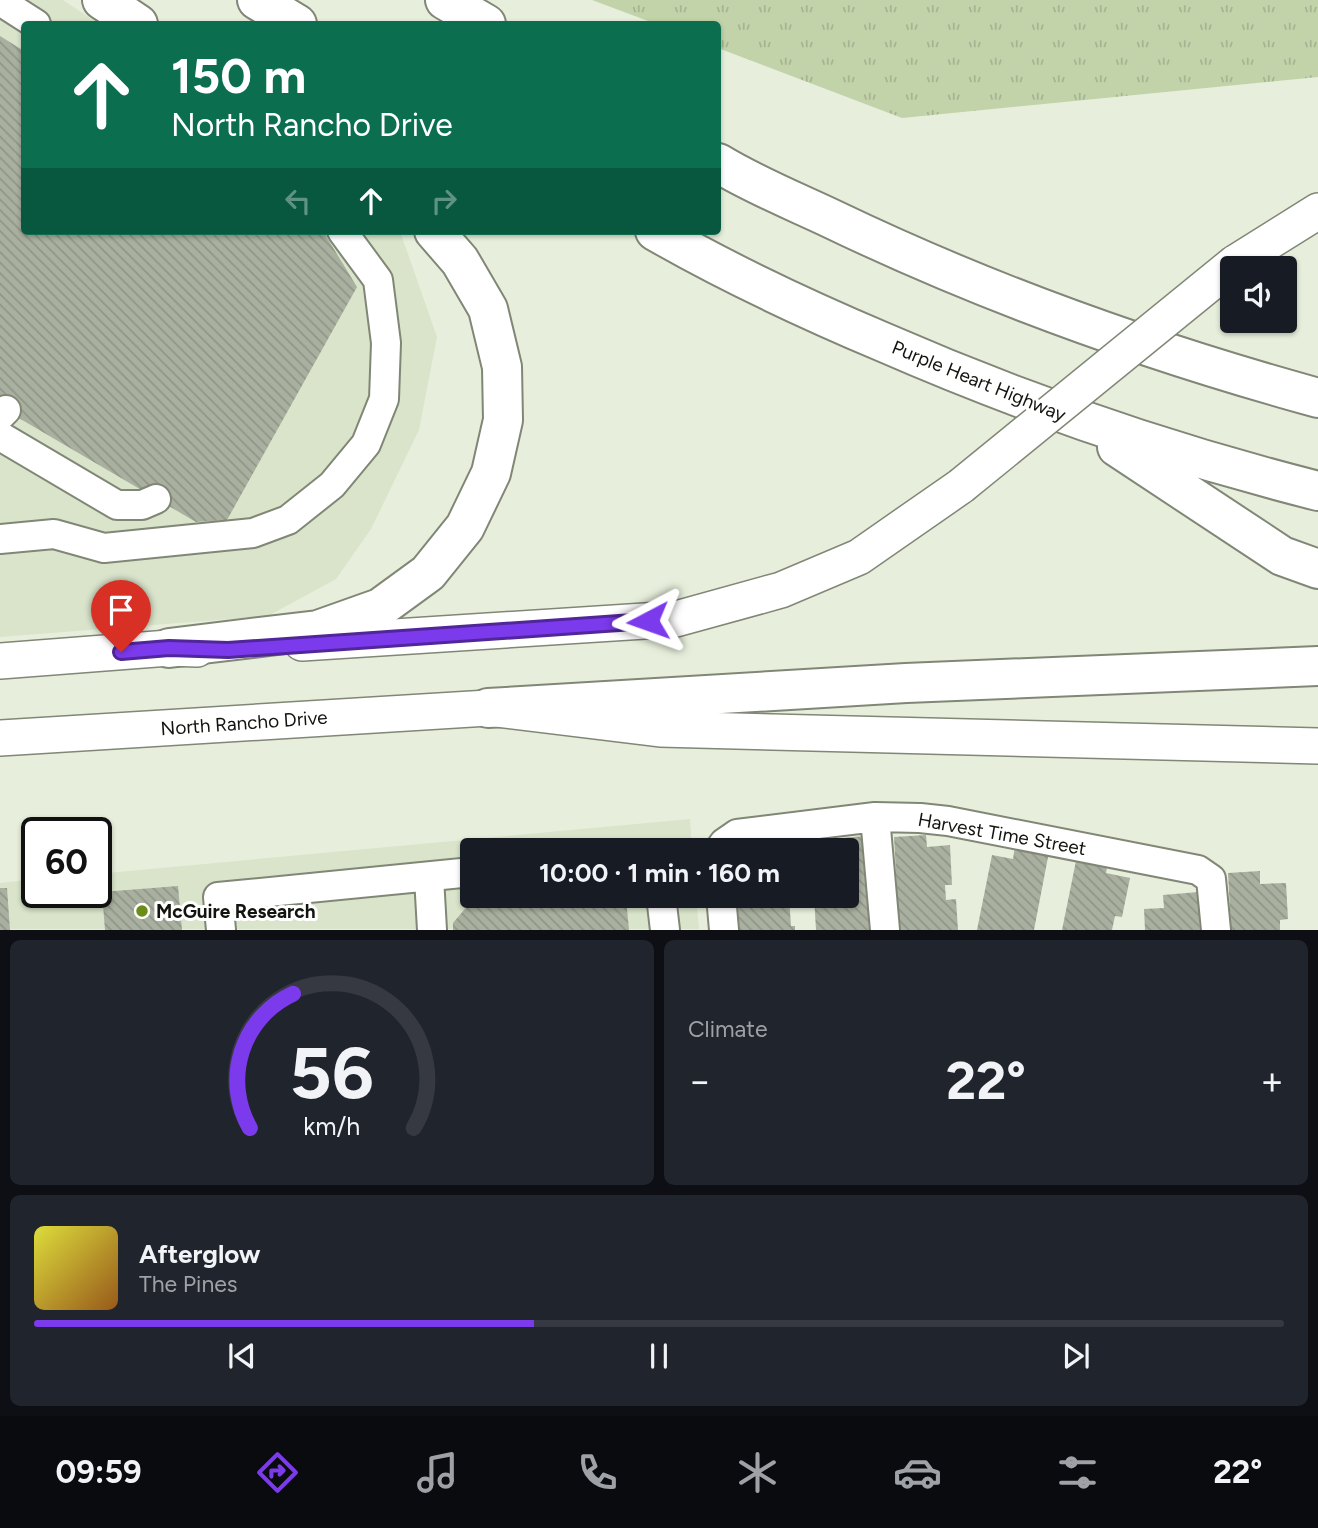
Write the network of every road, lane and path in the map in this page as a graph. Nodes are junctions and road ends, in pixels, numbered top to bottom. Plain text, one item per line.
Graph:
1 (102, 0) edge
2 (257, 0) edge
3 (445, 0) edge
4 (0, 1) edge
5 (31, 21) edge
6 (134, 21) edge
7 (292, 21) edge
8 (481, 21) edge
9 (721, 164) edge
10 (1318, 211) edge
11 (345, 235) edge
12 (437, 235) edge
13 (663, 235) edge
14 (1318, 398) edge
15 (1076, 419) junction
16 (2, 421) edge
17 (1318, 491) edge
18 (156, 499) dead end
19 (5, 535) edge
20 (1318, 569) edge
21 (169, 648) junction
22 (0, 661) edge
23 (1318, 666) edge
24 (488, 708) junction
25 (0, 738) edge
26 (1318, 746) edge
27 (875, 817) junction
28 (732, 838) edge
29 (460, 873) edge
30 (429, 877) junction
31 (662, 908) edge
32 (722, 908) edge
33 (221, 929) edge
34 (432, 929) edge
35 (665, 929) edge
36 (724, 929) edge
37 (885, 929) edge
38 (1216, 929) edge

1 - 6 highway
2 - 7 highway
3 - 8 highway
4 - 5 street
9 - 14 highway
10 - 21 main road, bridge
11 - 19 street
12 - 21 highway
13 - 15 highway, Purple Heart Highway
15 - 17 highway, Purple Heart Highway
15 - 20 highway
16 - 18 street
21 - 22 main road
23 - 24 highway
24 - 25 main road, North Rancho Drive
24 - 26 main road, North Rancho Drive
27 - 28 street, Harvest Time Street
27 - 37 street
27 - 38 street, Harvest Time Street
29 - 30 street
30 - 33 street
30 - 34 street
31 - 35 street
32 - 36 street

